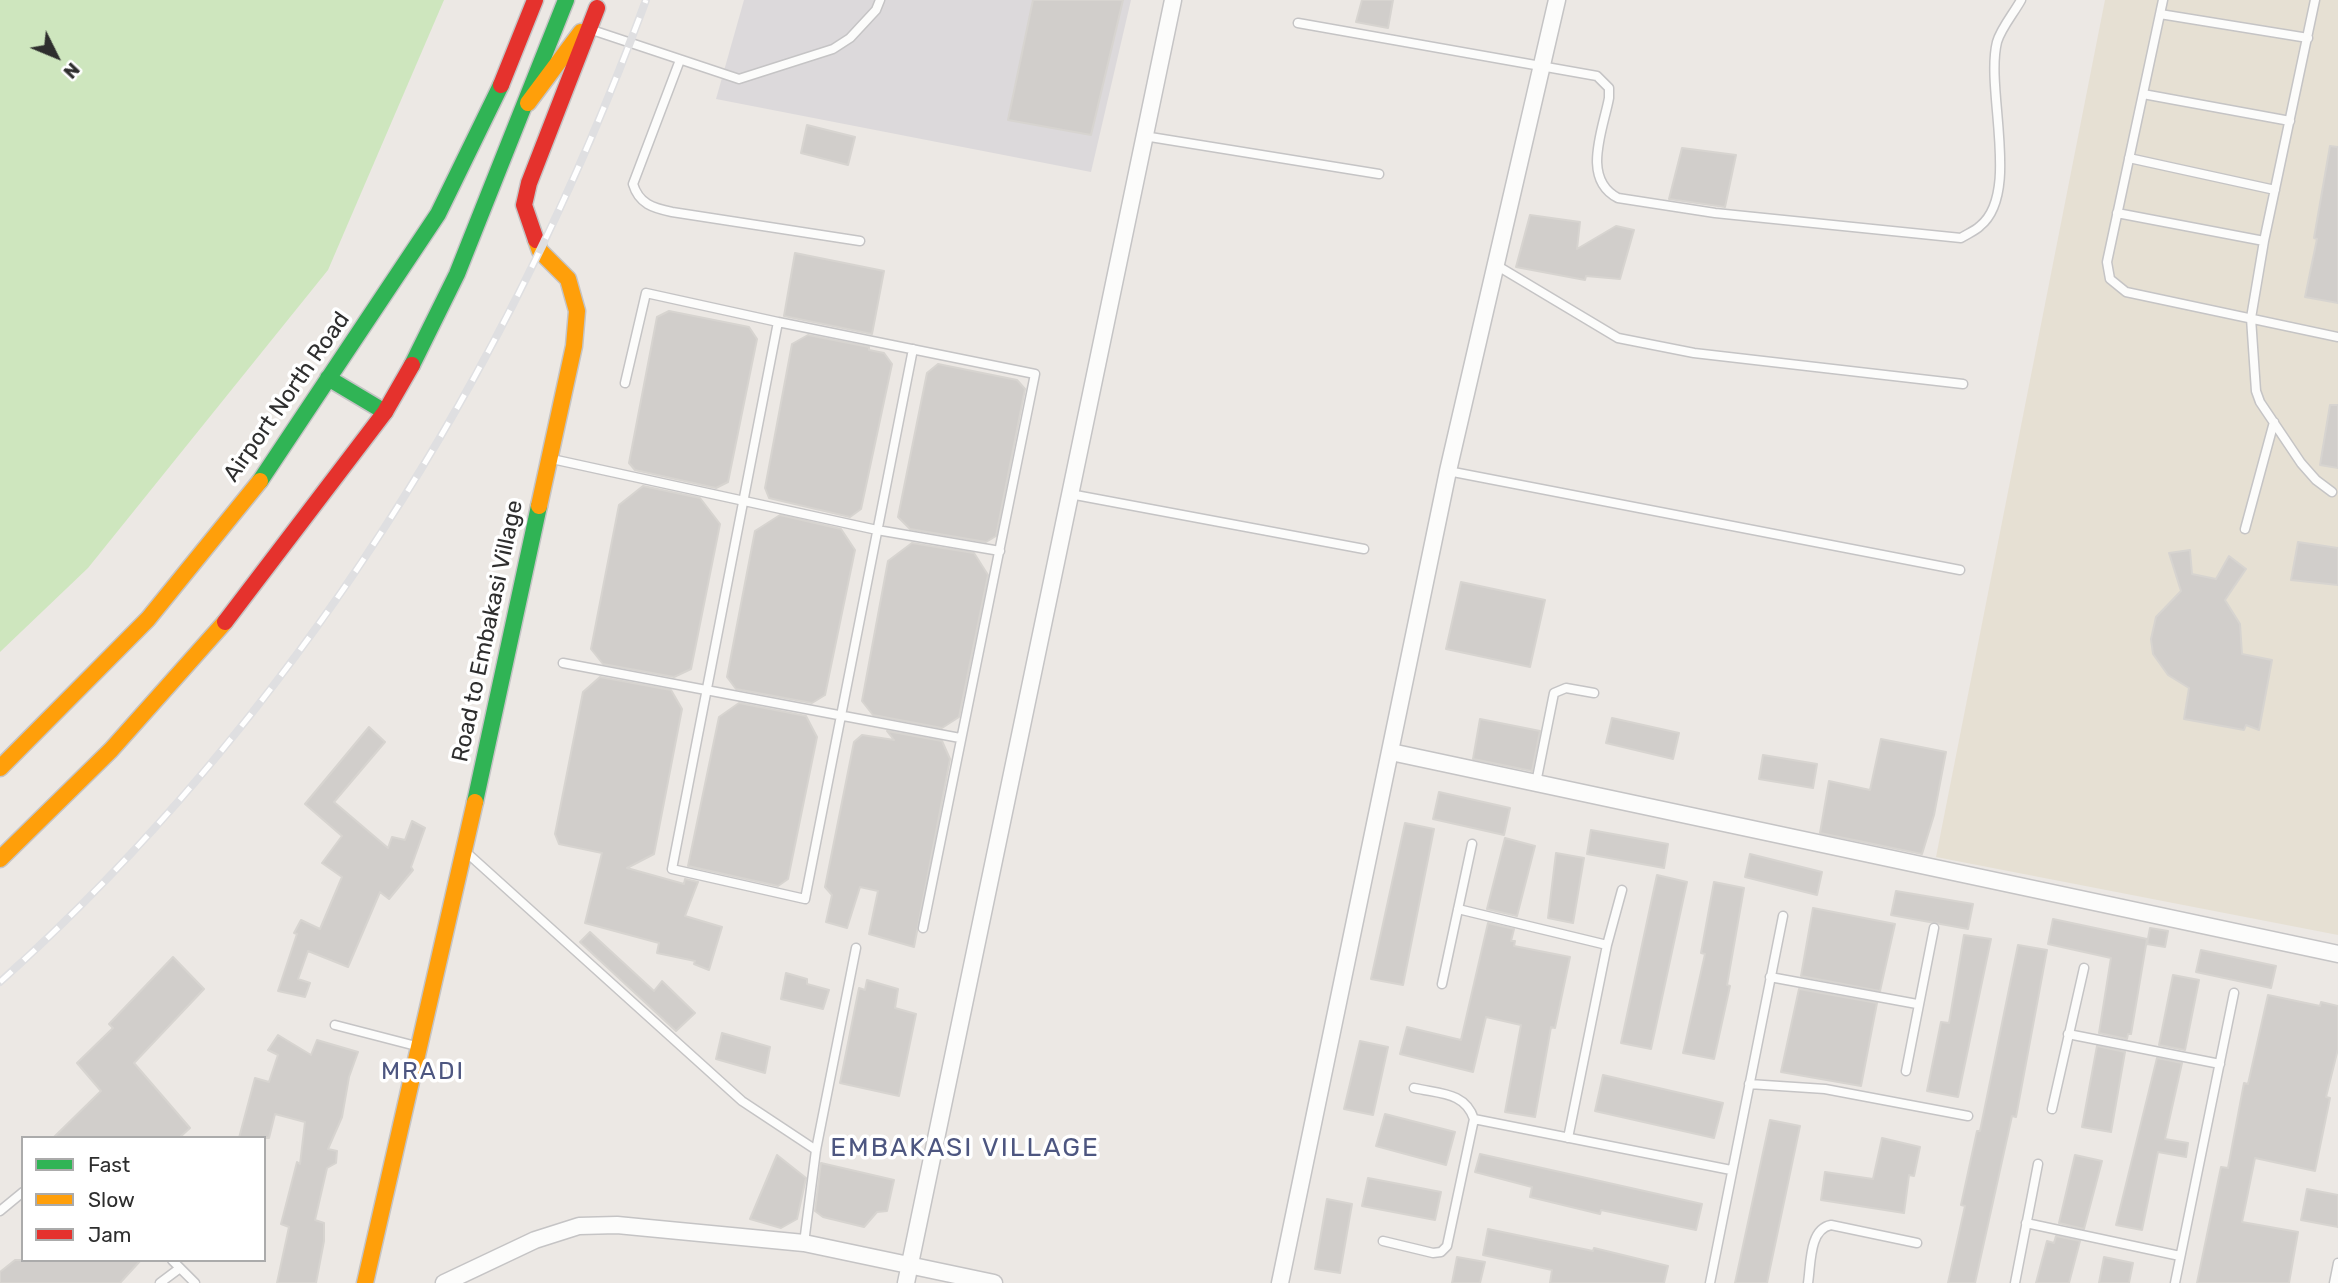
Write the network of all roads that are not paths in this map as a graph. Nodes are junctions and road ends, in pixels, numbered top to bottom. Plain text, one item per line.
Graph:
1 (535, 0) edge
2 (566, 0) edge
3 (880, 0) edge
4 (1172, 0) edge
5 (1558, 0) edge
6 (2021, 0) edge
7 (2163, 0) edge
8 (2315, 0) edge
9 (599, 4) edge
10 (2160, 14) junction
11 (1298, 23) dead end
12 (590, 30) junction
13 (2308, 38) junction
14 (680, 60) junction
15 (1542, 66) junction
16 (2143, 94) junction
17 (524, 109) junction
18 (2290, 121) junction
19 (1143, 136) junction
20 (2129, 158) junction
21 (1380, 174) dead end
22 (2275, 190) junction
23 (2117, 213) junction
24 (860, 241) dead end
25 (2264, 241) junction
26 (1496, 265) junction
27 (2251, 318) junction
28 (778, 322) junction
29 (2338, 337) edge
30 (913, 349) junction
31 (328, 378) junction
32 (625, 383) dead end
33 (1963, 384) dead end
34 (385, 412) junction
35 (2274, 422) junction
36 (549, 458) junction
37 (1448, 471) junction
38 (2332, 492) dead end
39 (1070, 494) junction
40 (744, 502) junction
41 (2245, 529) dead end
42 (877, 530) junction
43 (1364, 549) dead end
44 (1000, 551) junction
45 (1960, 570) dead end
46 (563, 663) dead end
47 (708, 688) junction
48 (1594, 692) dead end
49 (841, 715) junction
50 (960, 738) junction
51 (1391, 752) junction
52 (0, 768) edge
53 (1536, 783) junction
54 (1472, 845) dead end
55 (464, 850) junction
56 (0, 859) edge
57 (1622, 890) dead end
58 (1458, 909) junction
59 (1783, 916) dead end
60 (1934, 928) dead end
61 (923, 929) dead end
62 (1607, 945) junction
63 (856, 948) dead end
64 (2338, 954) edge
65 (2084, 968) dead end
66 (1770, 977) junction
67 (1442, 984) dead end
68 (2234, 993) dead end
69 (1917, 1004) junction
70 (335, 1025) dead end
71 (2068, 1034) junction
72 (419, 1046) junction
73 (2220, 1064) junction
74 (1906, 1071) dead end
75 (1749, 1084) junction
76 (1414, 1088) dead end
77 (2052, 1108) dead end
78 (1968, 1116) dead end
79 (1475, 1119) junction
80 (1568, 1138) junction
81 (816, 1150) junction
82 (2038, 1164) dead end
83 (1731, 1170) junction
84 (21, 1194) edge
85 (0, 1211) edge
86 (2026, 1223) junction
87 (1383, 1241) dead end
88 (804, 1243) junction
89 (1917, 1243) dead end
90 (2180, 1256) junction
91 (174, 1262) edge
92 (2338, 1263) edge
93 (910, 1265) junction
94 (180, 1268) junction
95 (160, 1283) edge
96 (195, 1283) edge
97 (365, 1283) edge
98 (444, 1283) edge
99 (906, 1283) edge
100 (994, 1283) edge
101 (1280, 1283) edge
102 (1710, 1283) edge
103 (1808, 1283) edge
104 (2015, 1283) edge
105 (2175, 1283) edge
106 (2334, 1283) edge

1 - 31 main road, Airport North Road
2 - 17 main road
3 - 14 lane
4 - 19 street
5 - 15 street
6 - 15 lane
7 - 10 lane
8 - 13 lane
9 - 12 main road, Road to Embakasi Village
9 - 17 main road
10 - 13 lane
10 - 16 lane
11 - 15 lane
12 - 14 lane
12 - 36 main road, Road to Embakasi Village
13 - 18 lane
14 - 24 lane
15 - 26 street
16 - 18 lane
16 - 20 lane
17 - 34 main road
18 - 22 lane
19 - 21 lane
19 - 39 street
20 - 22 lane
20 - 23 lane
22 - 25 lane
23 - 25 lane
23 - 27 lane
25 - 27 lane
26 - 33 lane
26 - 37 street
27 - 29 lane
27 - 35 lane
28 - 30 lane
28 - 32 lane
28 - 40 lane
30 - 42 lane
30 - 44 lane
31 - 34 main road
31 - 52 main road, Airport North Road
34 - 56 main road
35 - 38 lane
35 - 41 lane
36 - 40 lane
36 - 55 main road, Road to Embakasi Village
37 - 45 lane
37 - 51 street
39 - 43 lane
39 - 93 street
40 - 42 lane
40 - 47 lane
42 - 44 lane
42 - 49 lane
44 - 50 lane
46 - 47 lane
47 - 49 lane
47 - 49 lane
48 - 53 lane
49 - 50 lane
50 - 61 lane
51 - 53 street
51 - 101 street
53 - 64 street
54 - 58 lane
55 - 72 main road, Road to Embakasi Village
55 - 81 lane
57 - 62 lane
58 - 62 lane
58 - 67 lane
59 - 66 lane
60 - 69 lane
62 - 80 lane
63 - 81 lane
65 - 71 lane
66 - 69 lane
66 - 75 lane
68 - 73 lane
69 - 74 lane
70 - 72 lane
71 - 73 lane
71 - 77 lane
72 - 97 main road, Road to Embakasi Village
73 - 90 lane
75 - 78 lane
75 - 83 lane
76 - 79 lane
79 - 80 lane
79 - 87 lane
80 - 83 lane
81 - 88 lane
82 - 86 lane
83 - 102 lane
84 - 85 lane
86 - 90 lane
86 - 104 lane
88 - 93 street
88 - 98 street
89 - 103 lane
90 - 105 lane
91 - 94 lane
92 - 106 lane
93 - 99 street
93 - 100 street
94 - 95 lane
94 - 96 lane

